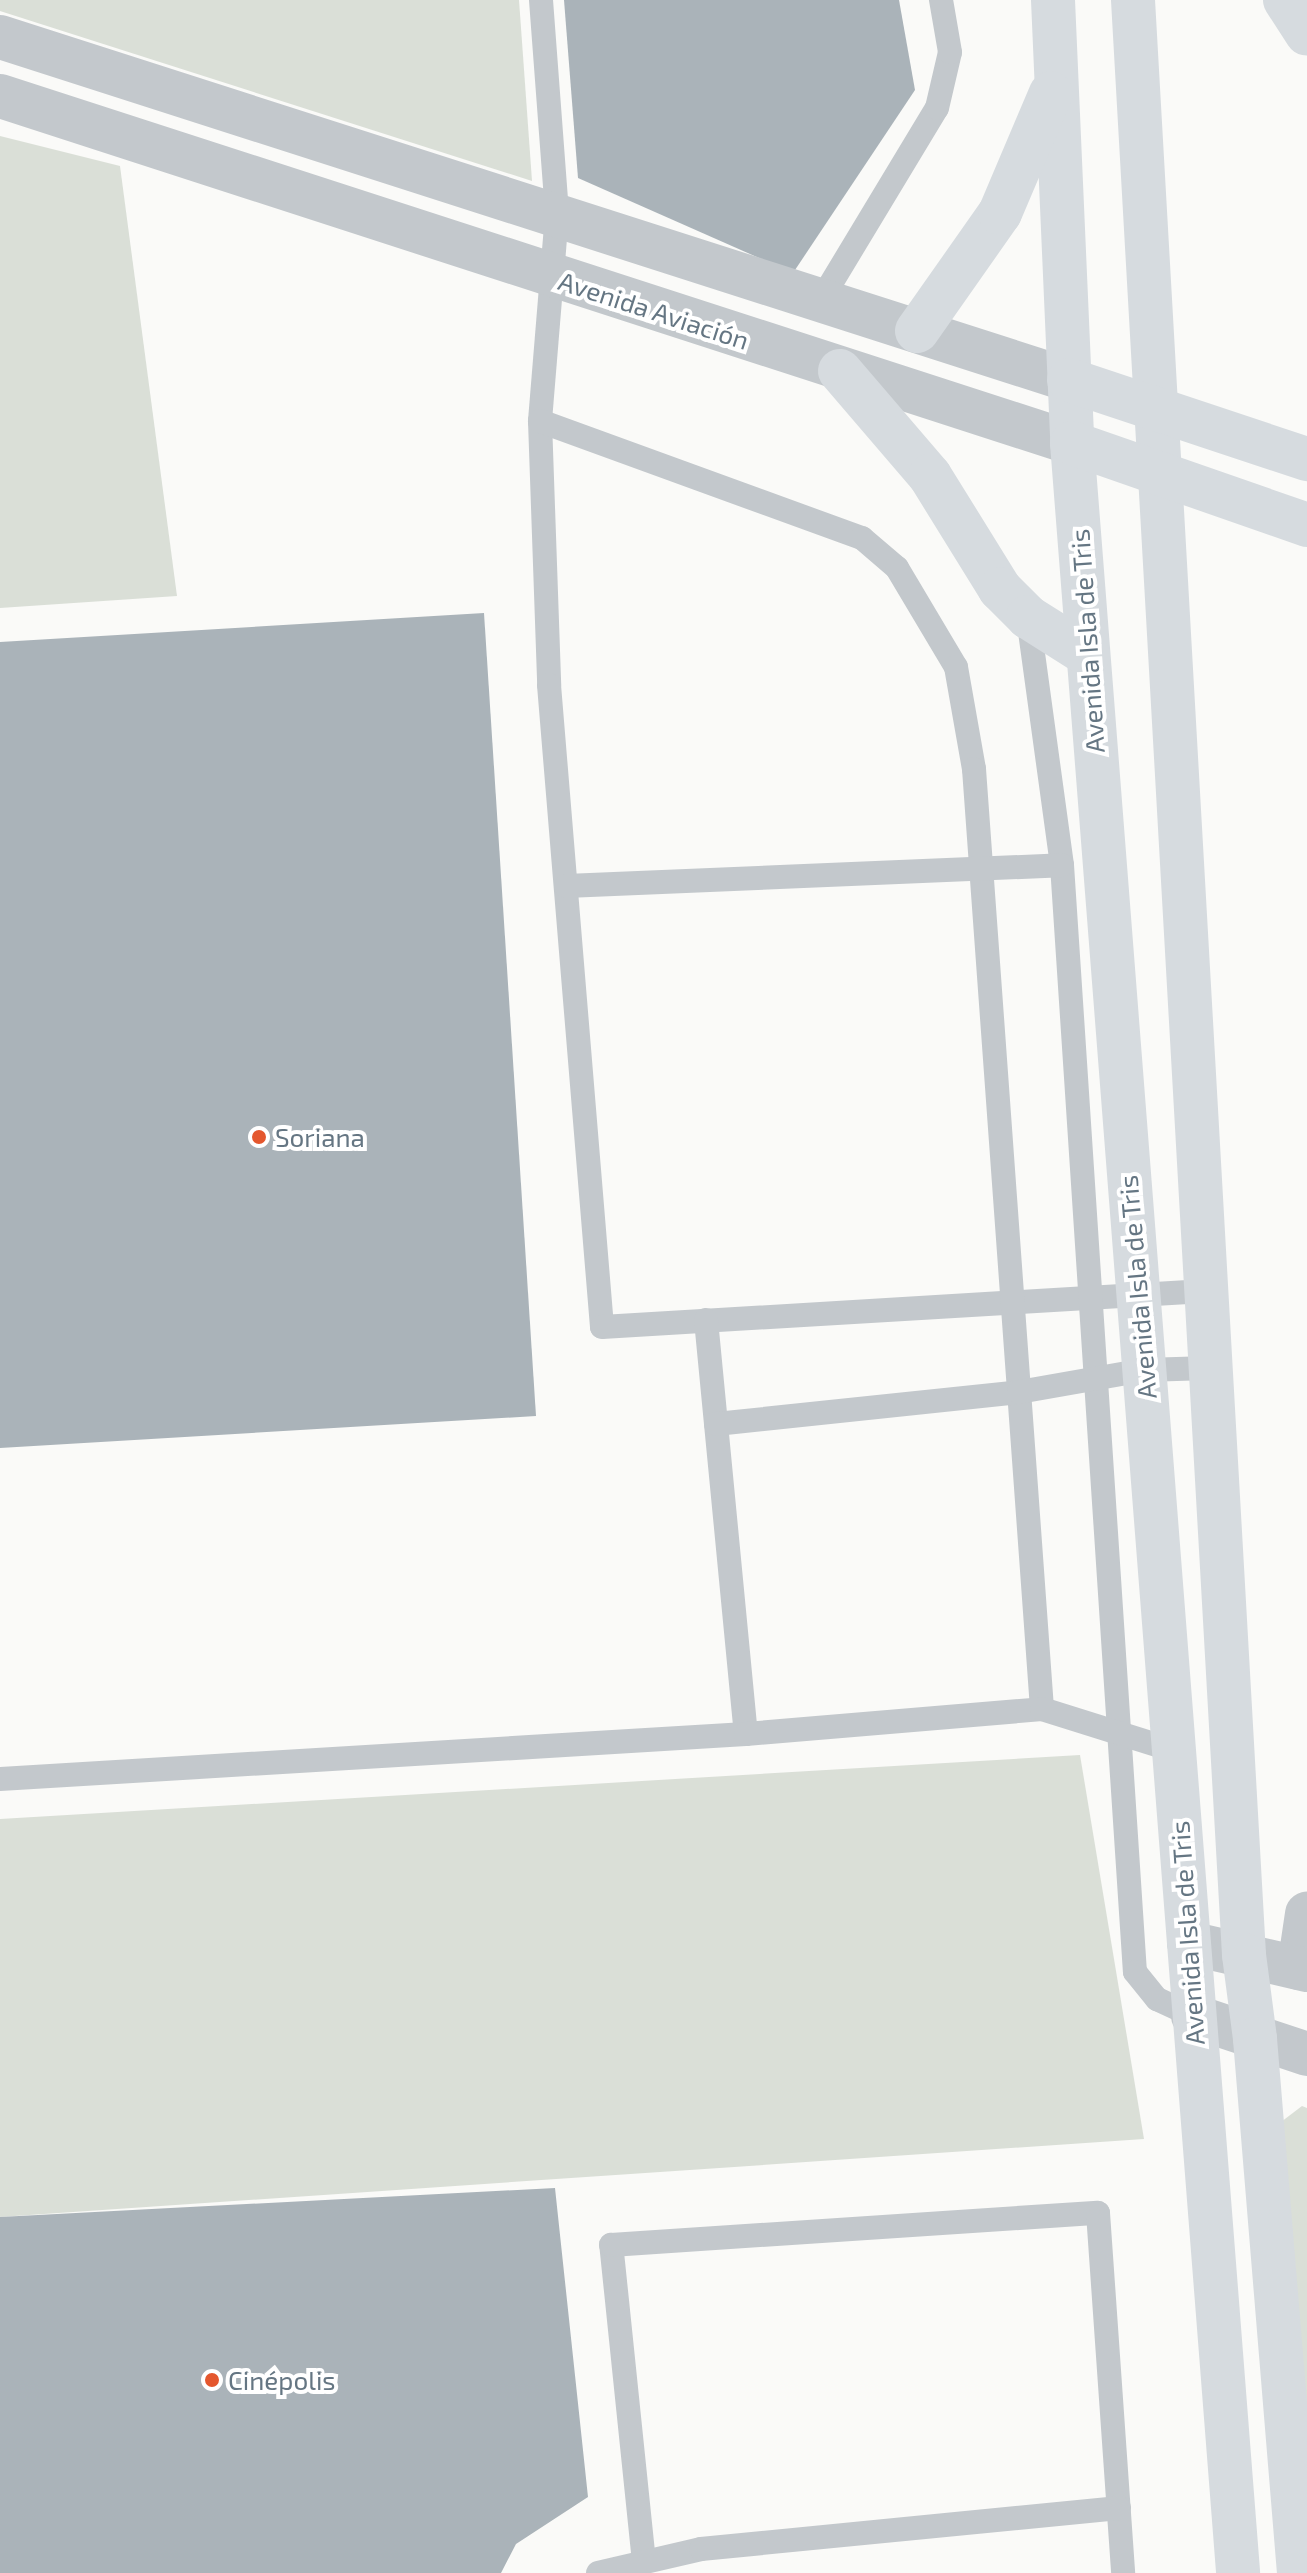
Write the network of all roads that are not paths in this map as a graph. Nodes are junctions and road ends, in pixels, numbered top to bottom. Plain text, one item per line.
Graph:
1 (541, 0) edge
2 (941, 0) edge
3 (1053, 0) edge
4 (1133, 0) edge
5 (1285, 0) edge
6 (1307, 34) edge
7 (0, 37) edge
8 (1056, 80) junction
9 (0, 96) edge
10 (557, 214) junction
11 (550, 276) junction
12 (821, 300) junction
13 (917, 331) junction
14 (840, 371) junction
15 (1069, 380) junction
16 (1153, 408) junction
17 (540, 421) junction
18 (1072, 443) junction
19 (1307, 459) edge
20 (1156, 473) junction
21 (1307, 525) edge
22 (1028, 617) junction
23 (1088, 655) junction
24 (1062, 865) junction
25 (982, 866) junction
26 (566, 886) junction
27 (1114, 993) junction
28 (1072, 998) junction
29 (1205, 1291) junction
30 (1138, 1293) junction
31 (1092, 1296) junction
32 (1014, 1301) junction
33 (706, 1320) junction
34 (1209, 1368) junction
35 (1144, 1370) junction
36 (1095, 1378) junction
37 (1019, 1392) junction
38 (716, 1424) junction
39 (1042, 1709) junction
40 (1116, 1730) junction
41 (746, 1734) junction
42 (1173, 1750) junction
43 (0, 1779) edge
44 (1307, 1914) edge
45 (1189, 1943) junction
46 (1244, 1955) junction
47 (1303, 1969) edge
48 (1193, 2016) junction
49 (1255, 2039) junction
50 (1307, 2054) edge
51 (1119, 2508) junction
52 (702, 2561) edge
53 (644, 2562) junction
54 (598, 2573) edge
55 (1123, 2573) edge
56 (1238, 2573) edge
57 (1299, 2573) edge

1 - 10 lane
2 - 12 lane
3 - 8 main road, Avenida Isla de Tris
4 - 16 main road
5 - 6 main road
7 - 10 street
8 - 13 main road
8 - 15 main road, Avenida Isla de Tris
9 - 11 street, Avenida Aviación
10 - 11 lane
10 - 12 street
11 - 14 street, Avenida Aviación
11 - 17 lane
12 - 13 street
13 - 15 street
14 - 18 street, Avenida Aviación
14 - 22 main road
15 - 16 main road
15 - 18 main road, Avenida Isla de Tris
16 - 19 main road
16 - 20 main road
17 - 25 lane
17 - 26 lane
18 - 20 main road, Avenida Aviación
18 - 23 main road, Avenida Isla de Tris
20 - 21 main road, Avenida Aviación
20 - 29 main road
22 - 23 main road
22 - 24 lane
23 - 27 main road, Avenida Isla de Tris
24 - 25 lane
24 - 28 lane
25 - 26 lane
25 - 32 lane
26 - 33 lane
27 - 28 lane
27 - 30 main road, Avenida Isla de Tris
28 - 31 lane
29 - 30 lane
29 - 34 main road
30 - 31 lane
30 - 35 main road, Avenida Isla de Tris
31 - 32 lane
31 - 36 lane
32 - 33 lane
32 - 37 lane
33 - 38 lane
34 - 35 lane
34 - 46 main road
35 - 36 lane
35 - 42 main road, Avenida Isla de Tris
36 - 37 lane
36 - 40 lane
37 - 38 lane
37 - 39 lane
38 - 41 lane
39 - 40 lane
39 - 41 lane
40 - 42 lane
40 - 48 lane
41 - 43 lane
42 - 45 main road, Avenida Isla de Tris
44 - 47 street
45 - 46 street
45 - 48 main road, Avenida Isla de Tris
46 - 47 street
46 - 49 main road
48 - 49 street
48 - 56 main road, Avenida Isla de Tris
49 - 50 street
49 - 57 main road
51 - 52 lane
51 - 53 lane
51 - 55 lane
52 - 53 lane
53 - 54 lane

